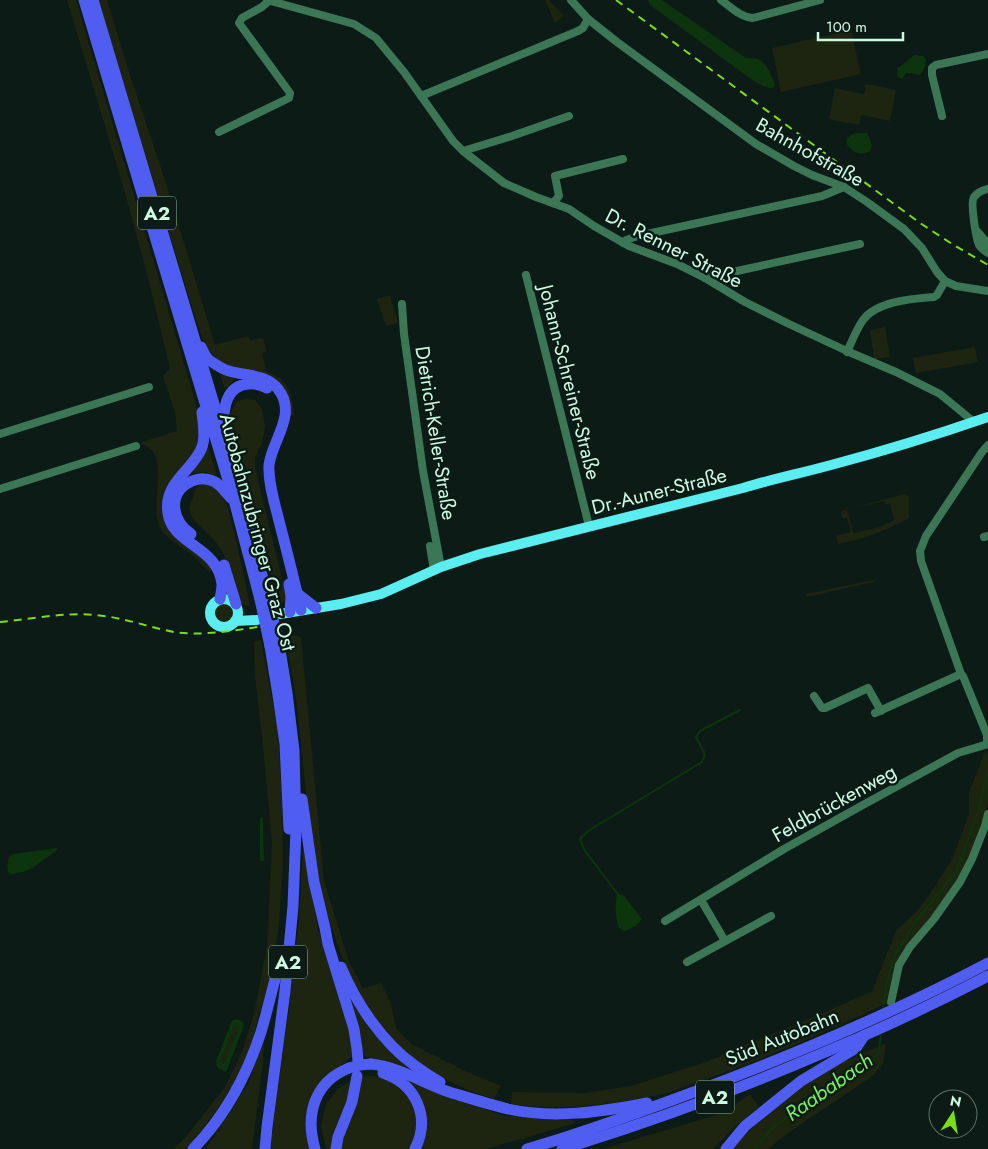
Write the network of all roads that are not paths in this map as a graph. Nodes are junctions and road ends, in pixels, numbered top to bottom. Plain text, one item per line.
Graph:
1 (84, 0) edge
2 (93, 0) edge
3 (269, 0) edge
4 (572, 0) edge
5 (721, 0) edge
6 (820, 0) edge
7 (790, 4) edge
8 (588, 19) junction
9 (988, 54) edge
10 (421, 96) junction
11 (569, 116) dead end
12 (942, 116) dead end
13 (219, 132) dead end
14 (463, 151) junction
15 (623, 159) dead end
16 (844, 187) junction
17 (988, 190) edge
18 (553, 203) junction
19 (976, 229) junction
20 (623, 243) junction
21 (860, 244) dead end
22 (988, 244) edge
23 (988, 252) edge
24 (526, 275) dead end
25 (704, 278) junction
26 (945, 281) junction
27 (988, 291) edge
28 (402, 304) dead end
29 (195, 340) junction
30 (847, 352) junction
31 (149, 387) dead end
32 (201, 391) junction
33 (988, 417) edge
34 (974, 422) junction
35 (0, 434) edge
36 (223, 434) junction
37 (988, 445) edge
38 (136, 446) dead end
39 (0, 489) edge
40 (234, 500) junction
41 (589, 526) junction
42 (430, 546) dead end
43 (437, 568) junction
44 (298, 594) junction
45 (264, 598) junction
46 (220, 599) junction
47 (237, 607) junction
48 (316, 608) junction
49 (290, 612) junction
50 (235, 621) junction
51 (274, 645) junction
52 (961, 674) junction
53 (814, 696) dead end
54 (988, 744) edge
55 (294, 751) junction
56 (988, 814) edge
57 (701, 900) junction
58 (771, 916) dead end
59 (665, 921) dead end
60 (325, 928) junction
61 (725, 941) junction
62 (280, 962) junction
63 (686, 962) dead end
64 (988, 963) edge
65 (988, 976) edge
66 (891, 1002) dead end
67 (864, 1036) junction
68 (371, 1067) junction
69 (354, 1070) junction
70 (465, 1096) junction
71 (676, 1098) junction
72 (193, 1149) edge
73 (258, 1149) edge
74 (265, 1149) edge
75 (315, 1149) edge
76 (322, 1149) edge
77 (336, 1149) edge
78 (415, 1149) edge
79 (527, 1149) edge
80 (562, 1149) edge
81 (726, 1149) edge

1 - 32 highway, Autobahnzubringer Graz Ost / A2
2 - 29 highway, Autobahnzubringer Graz Ost / A2
3 - 10 street, Dr. Renner Straße
3 - 13 street
4 - 8 street, Bahnhofstraße
5 - 7 street
6 - 7 street
8 - 10 street
8 - 16 street, Bahnhofstraße
9 - 12 street
10 - 14 street, Dr. Renner Straße
11 - 14 street
14 - 18 street, Dr. Renner Straße
15 - 18 street
16 - 20 street
16 - 26 street, Bahnhofstraße
17 - 19 street
18 - 20 street, Dr. Renner Straße
19 - 22 street
19 - 23 street
20 - 25 street, Dr. Renner Straße
21 - 25 street
24 - 41 street, Johann-Schreiner-Straße
25 - 30 street, Dr. Renner Straße
26 - 27 street
26 - 30 street
28 - 43 street, Dietrich-Keller-Straße
29 - 36 highway, Autobahnzubringer Graz Ost / A2
29 - 44 highway
30 - 34 street, Dr. Renner Straße
31 - 35 street
32 - 40 highway, Autobahnzubringer Graz Ost / A2
32 - 46 highway
33 - 34 main road, Dr.-Auner-Straße
34 - 41 main road, Dr.-Auner-Straße
36 - 45 highway, Autobahnzubringer Graz Ost / A2
36 - 49 highway
37 - 52 street
38 - 39 street
40 - 45 highway, Autobahnzubringer Graz Ost / A2
40 - 47 highway
41 - 43 main road, Dr.-Auner-Straße
42 - 43 street
43 - 48 main road, Dr.-Auner-Straße
44 - 48 highway
44 - 49 highway
45 - 51 highway, Autobahnzubringer Graz Ost / A2, bridge
46 - 47 main road
46 - 50 main road
47 - 50 main road
47 - 50 main road
48 - 49 main road, Dr.-Auner-Straße
51 - 55 highway, Autobahnzubringer Graz Ost / A2
51 - 62 highway, Autobahnzubringer Graz Ost / A2
52 - 53 street
52 - 54 street
54 - 57 street, Feldbrückenweg
55 - 60 highway
55 - 74 highway, Autobahnzubringer Graz Ost / A2
56 - 66 street
57 - 59 street, Feldbrückenweg
57 - 61 street
58 - 61 street
60 - 69 highway
60 - 70 highway
61 - 63 street
62 - 72 highway
62 - 73 highway, Autobahnzubringer Graz Ost / A2
64 - 71 highway, Süd Autobahn / A2
65 - 67 highway, Süd Autobahn / A2
67 - 80 highway, Süd Autobahn / A2
67 - 81 highway
68 - 69 highway, bridge
68 - 70 highway
68 - 78 highway
69 - 75 highway
69 - 76 highway
69 - 77 highway
70 - 71 highway
71 - 79 highway, Süd Autobahn / A2

